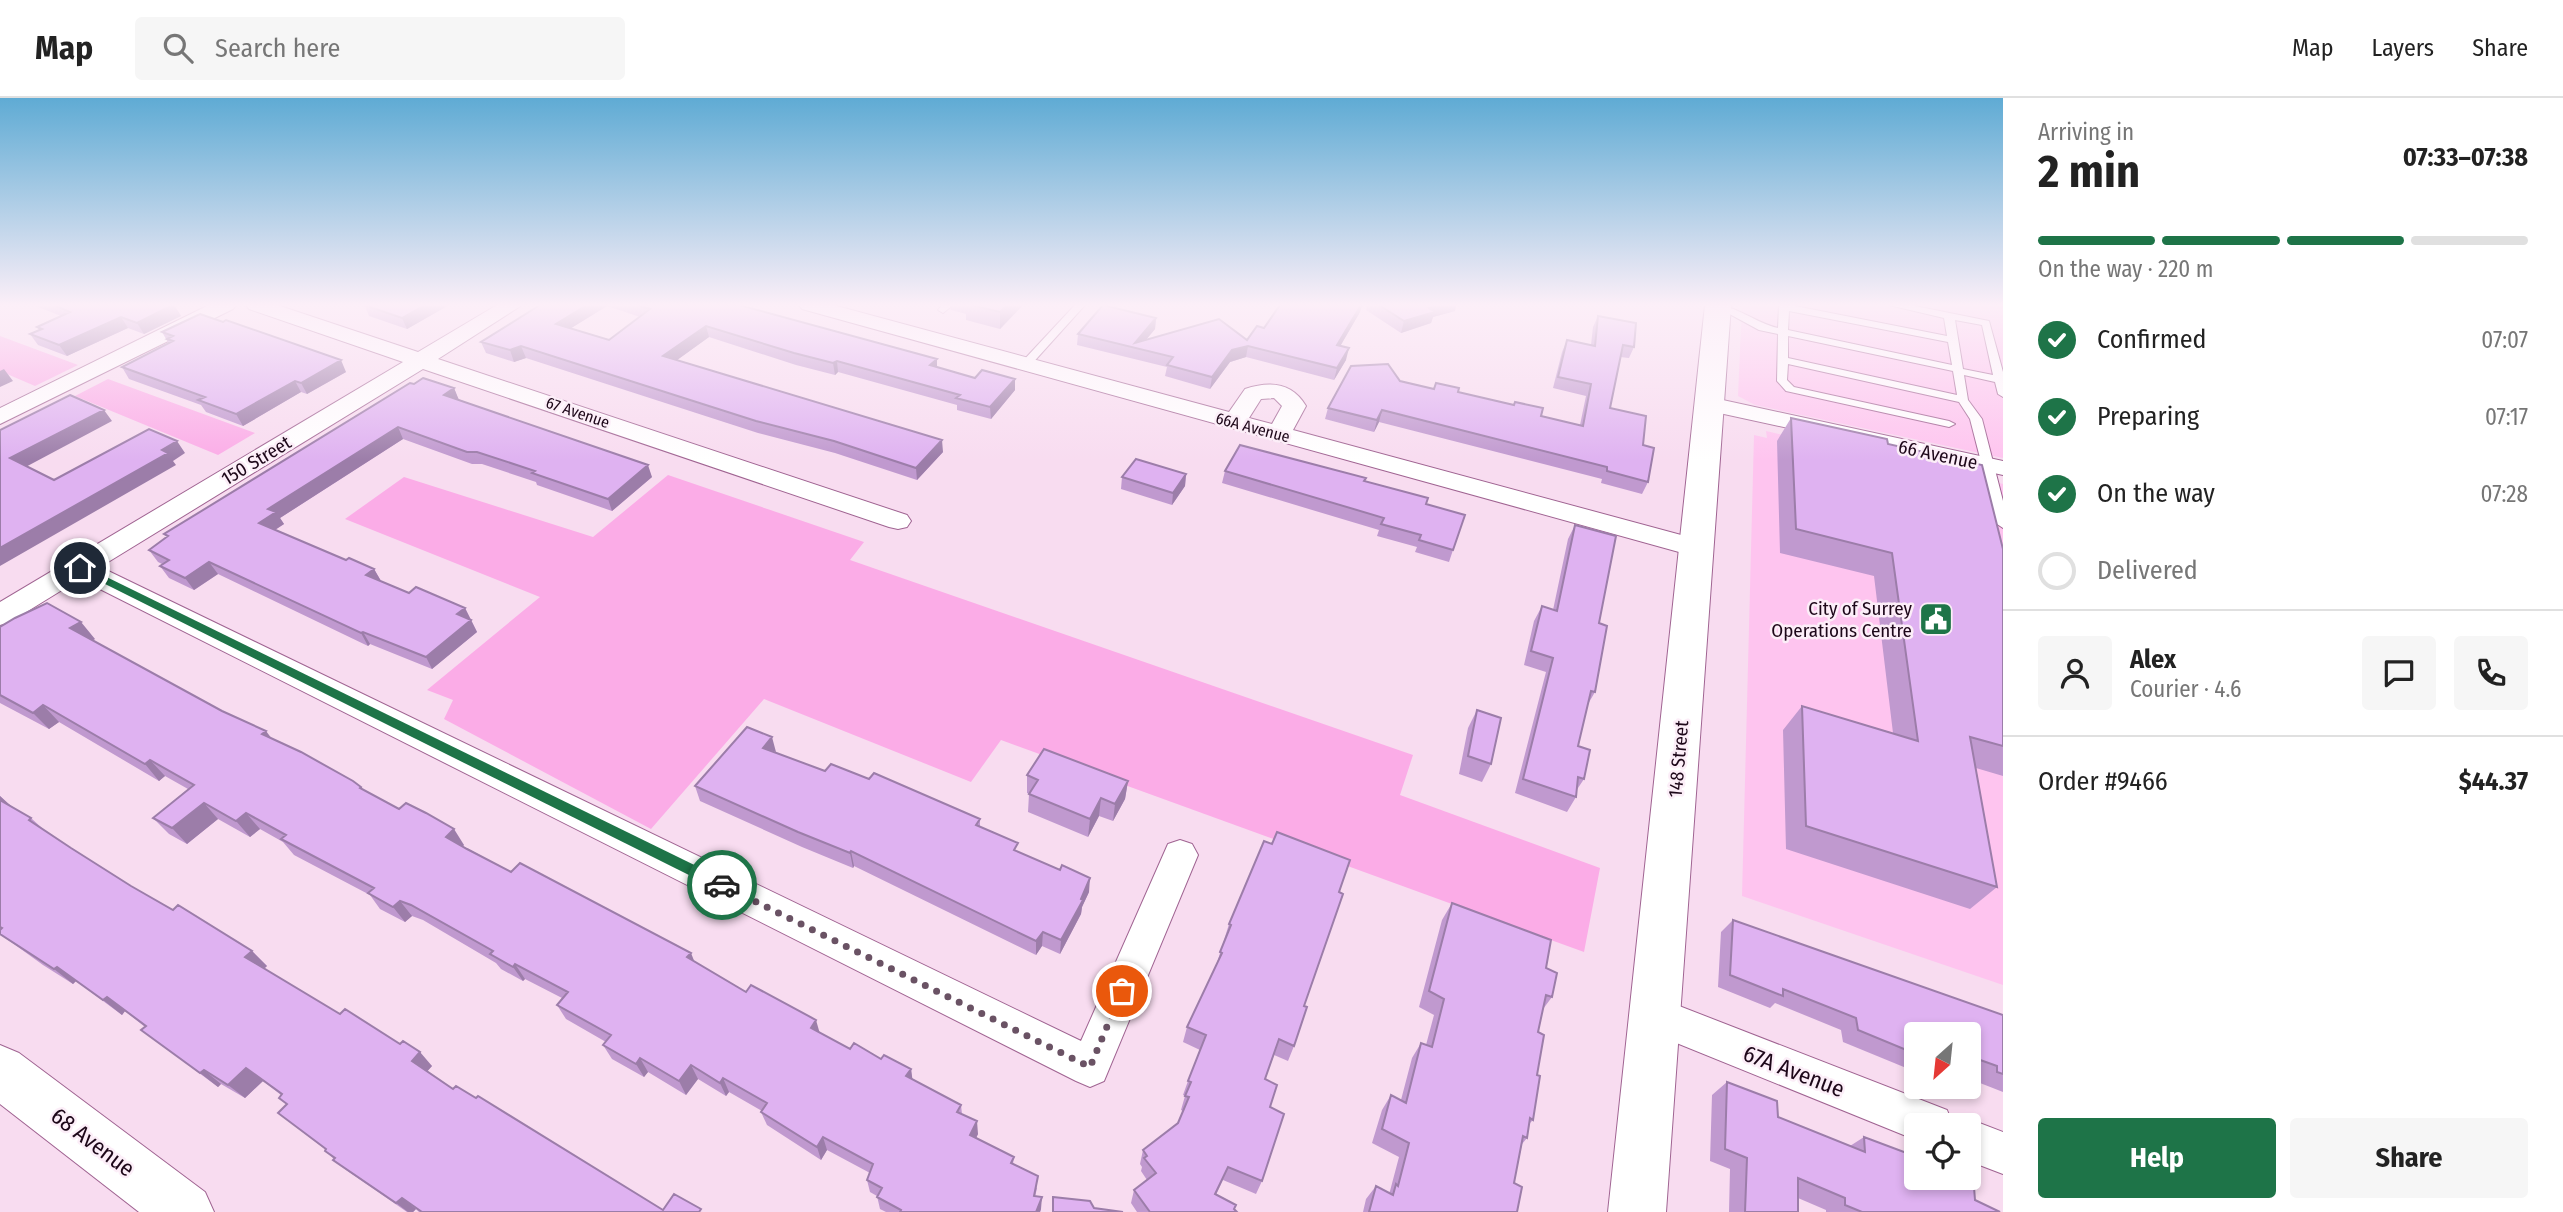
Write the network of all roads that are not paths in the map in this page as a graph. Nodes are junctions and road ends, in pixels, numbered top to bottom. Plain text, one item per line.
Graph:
1 (121, 357) edge
2 (416, 357) edge
3 (425, 357) edge
4 (996, 357) edge
5 (1032, 357) edge
6 (1713, 357) edge
7 (1782, 357) edge
8 (1898, 357) edge
9 (1956, 357) edge
10 (1994, 357) edge
11 (422, 359) junction
12 (1782, 360) junction
13 (1025, 365) junction
14 (1958, 370) junction
15 (2000, 380) junction
16 (2003, 394) edge
17 (1963, 400) junction
18 (1709, 404) junction
19 (0, 417) edge
20 (1234, 422) junction
21 (1949, 424) dead end
22 (1279, 434) junction
23 (1995, 466) edge
24 (2001, 510) edge
25 (898, 521) dead end
26 (2003, 524) edge
27 (1696, 548) junction
28 (80, 568) junction
29 (0, 615) edge
30 (1180, 855) dead end
31 (1656, 1016) junction
32 (0, 1071) edge
33 (1904, 1114) edge
34 (1981, 1145) edge
35 (2003, 1153) edge
36 (185, 1212) edge
37 (1637, 1212) edge

1 - 19 street
2 - 11 street, 67 Avenue
3 - 11 street, 150 Street
4 - 13 street, 66A Avenue
5 - 13 lane
6 - 18 street, 148 Street
7 - 12 lane
8 - 14 lane
9 - 14 lane
10 - 15 lane
11 - 25 street, 67 Avenue
11 - 28 street, 150 Street
12 - 17 lane
12 - 21 lane
13 - 20 street, 66A Avenue
14 - 15 lane
14 - 17 lane
15 - 16 lane
17 - 23 lane
18 - 23 street, 66 Avenue
18 - 27 street, 148 Street
20 - 22 street, 66A Avenue
20 - 22 street
22 - 27 street, 66A Avenue
23 - 24 lane
24 - 26 lane
27 - 31 street, 148 Street
28 - 29 street, 150 Street
28 - 30 street
31 - 33 street, 67A Avenue
31 - 37 street, 148 Street
32 - 36 street, 68 Avenue
34 - 35 street

